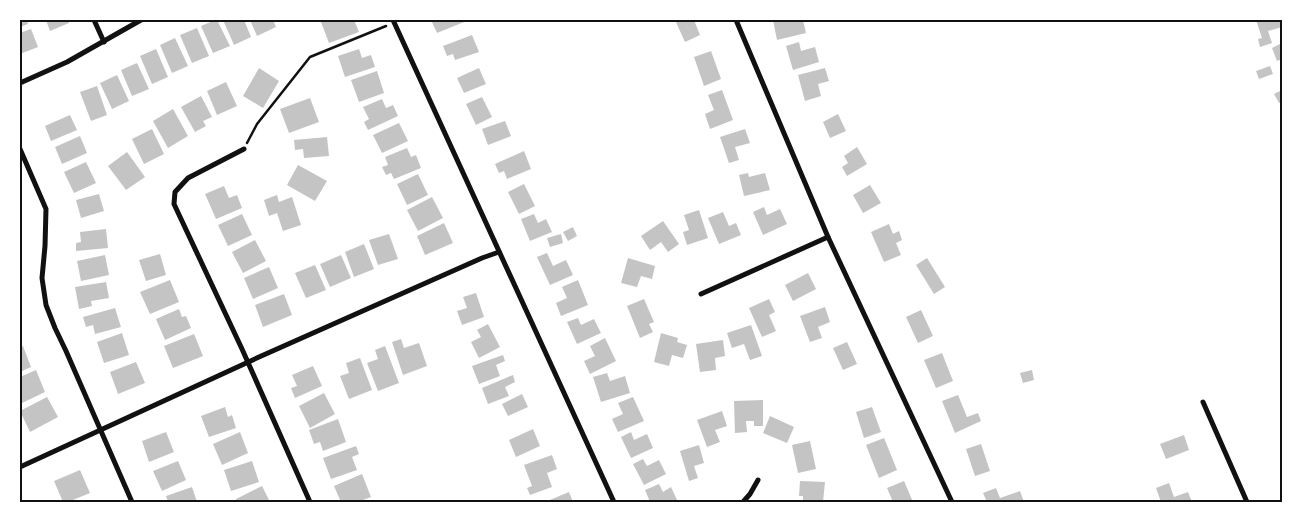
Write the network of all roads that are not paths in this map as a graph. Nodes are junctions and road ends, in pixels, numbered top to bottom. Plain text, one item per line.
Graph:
1 (94, 20) edge
2 (141, 20) edge
3 (736, 20) edge
4 (394, 21) edge
5 (104, 42) junction
6 (20, 83) edge
7 (20, 149) edge
8 (244, 149) road end
9 (828, 237) junction
10 (499, 252) junction
11 (701, 294) dead end
12 (247, 364) junction
13 (1203, 402) dead end
14 (101, 430) junction
15 (20, 467) edge
16 (758, 480) dead end
17 (132, 502) edge
18 (310, 502) edge
19 (614, 502) edge
20 (743, 502) edge
21 (952, 502) edge
22 (1247, 502) edge

1 - 5 street
2 - 5 street
3 - 9 street
4 - 10 street
5 - 6 street
7 - 14 street
8 - 12 street
9 - 11 street
9 - 21 street
10 - 12 street
10 - 19 street
12 - 14 street
12 - 18 street
13 - 22 street
14 - 15 street
14 - 17 street
16 - 20 street

